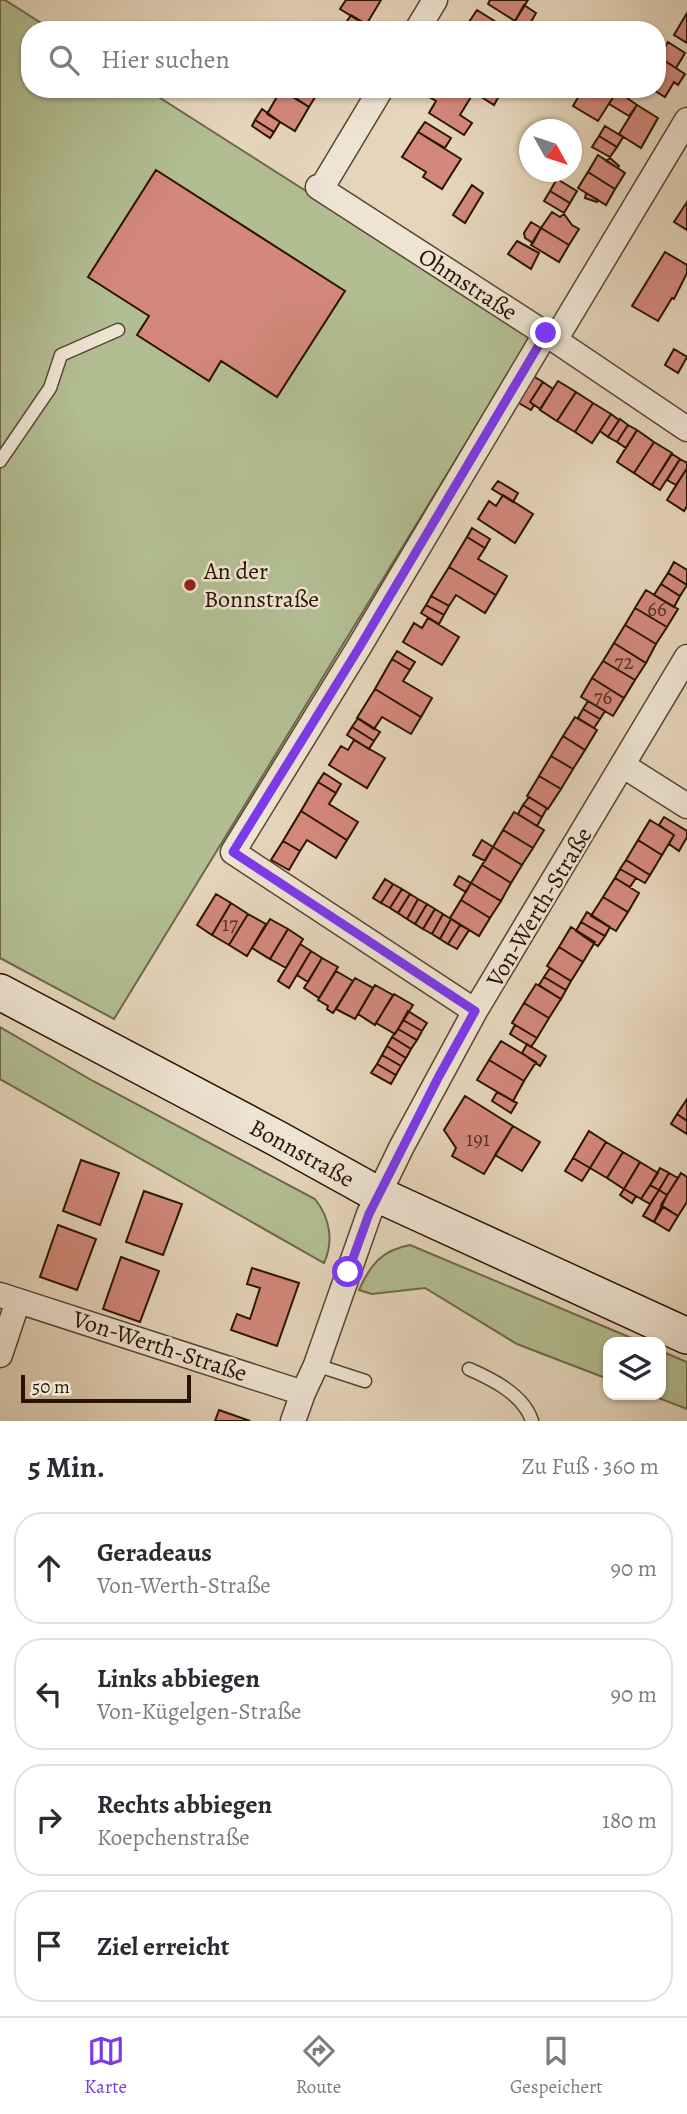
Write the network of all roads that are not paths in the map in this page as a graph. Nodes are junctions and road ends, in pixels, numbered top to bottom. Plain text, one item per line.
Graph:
1 (435, 0) edge
2 (422, 21) edge
3 (375, 98) edge
4 (685, 130) edge
5 (118, 330) dead end
6 (550, 337) junction
7 (687, 429) edge
8 (0, 461) edge
9 (687, 657) edge
10 (624, 766) junction
11 (687, 806) edge
12 (0, 992) edge
13 (475, 1011) junction
14 (379, 1195) junction
15 (9, 1298) edge
16 (687, 1336) edge
17 (0, 1355) edge
18 (316, 1365) junction
19 (469, 1369) dead end
20 (365, 1381) dead end
21 (303, 1393) junction
22 (293, 1421) edge
23 (532, 1421) edge

1 - 2 street
3 - 6 street, Ohmstraße
4 - 6 street
5 - 8 lane
6 - 7 street, Ohmstraße
6 - 13 street
9 - 10 street, Von-Werth-Straße
10 - 11 street
10 - 13 street, Von-Werth-Straße
12 - 14 main road, Bonnstraße
13 - 14 street, Von-Werth-Straße
14 - 16 main road, Bonnstraße
14 - 18 street, Von-Werth-Straße
15 - 17 street, Von-Werth-Straße
15 - 21 street, Von-Werth-Straße
18 - 20 lane
18 - 21 street, Von-Werth-Straße
19 - 23 lane
21 - 22 street, Von-Werth-Straße

